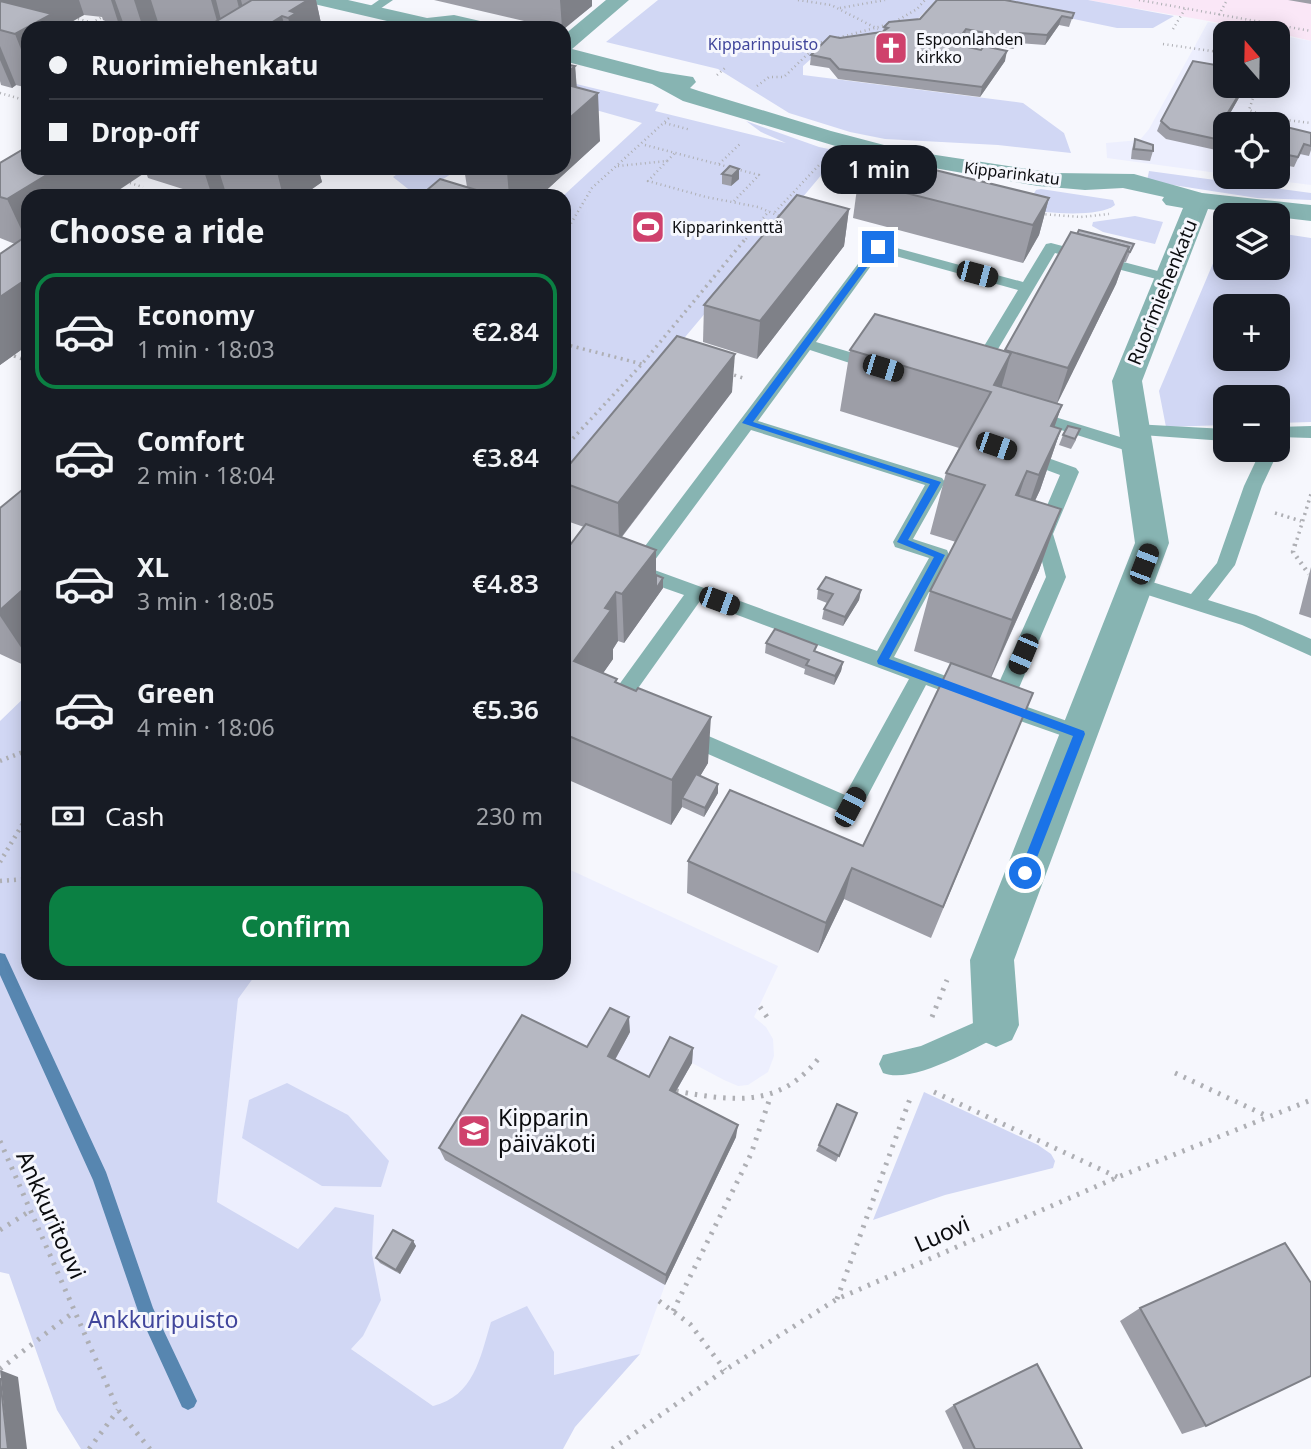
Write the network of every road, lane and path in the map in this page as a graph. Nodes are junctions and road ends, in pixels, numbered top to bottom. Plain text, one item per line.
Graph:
1 (321, 0) edge
2 (619, 0) edge
3 (798, 0) edge
4 (885, 0) edge
5 (925, 0) edge
6 (1139, 0) edge
7 (1227, 0) edge
8 (378, 5) edge
9 (839, 8) junction
10 (1185, 9) junction
11 (1219, 15) junction
12 (102, 17) dead end
13 (78, 19) dead end
14 (84, 21) edge
15 (95, 21) edge
16 (408, 21) edge
17 (876, 29) junction
18 (1173, 29) dead end
19 (1311, 31) edge
20 (884, 33) edge
21 (571, 39) edge
22 (1163, 44) dead end
23 (1213, 51) edge
24 (571, 56) edge
25 (0, 93) edge
26 (1252, 98) edge
27 (21, 99) edge
28 (743, 101) junction
29 (673, 113) dead end
30 (1311, 123) edge
31 (741, 143) dead end
32 (645, 145) junction
33 (676, 152) junction
34 (667, 161) junction
35 (719, 164) junction
36 (821, 164) dead end
37 (616, 167) junction
38 (130, 183) dead end
39 (143, 187) dead end
40 (1199, 200) junction
41 (734, 201) junction
42 (769, 211) junction
43 (775, 212) junction
44 (1311, 213) edge
45 (786, 219) edge
46 (571, 228) edge
47 (1168, 278) junction
48 (1027, 288) junction
49 (806, 344) junction
50 (571, 346) edge
51 (654, 348) junction
52 (667, 353) edge
53 (14, 356) dead end
54 (21, 358) edge
55 (642, 364) junction
56 (720, 370) edge
57 (896, 372) edge
58 (970, 382) edge
59 (773, 388) junction
60 (1014, 409) edge
61 (747, 423) junction
62 (1290, 432) edge
63 (1311, 432) edge
64 (1213, 436) edge
65 (1135, 439) junction
66 (571, 440) edge
67 (1009, 451) edge
68 (1264, 462) edge
69 (1311, 494) edge
70 (1309, 574) edge
71 (1136, 584) junction
72 (696, 593) junction
73 (1195, 603) junction
74 (1311, 648) edge
75 (882, 661) junction
76 (921, 675) junction
77 (1001, 705) junction
78 (639, 714) edge
79 (663, 725) edge
80 (1080, 734) junction
81 (21, 753) edge
82 (0, 761) edge
83 (21, 828) edge
84 (0, 862) edge
85 (21, 879) edge
86 (0, 881) edge
87 (760, 1007) dead end
88 (767, 1017) dead end
89 (996, 1025) joint
90 (822, 1054) dead end
91 (923, 1058) junction
92 (892, 1064) dead end
93 (1175, 1073) dead end
94 (916, 1084) junction
95 (676, 1091) edge
96 (771, 1095) junction
97 (1311, 1100) edge
98 (1269, 1117) junction
99 (0, 1141) edge
100 (8, 1161) junction
101 (0, 1167) edge
102 (1118, 1177) junction
103 (30, 1211) junction
104 (0, 1230) edge
105 (837, 1299) junction
106 (659, 1301) dead end
107 (75, 1311) junction
108 (673, 1311) junction
109 (0, 1369) edge
110 (725, 1370) junction
111 (118, 1410) junction
112 (89, 1449) edge
113 (150, 1449) edge
114 (612, 1449) edge

1 - 8 street
2 - 21 street
3 - 9 path
4 - 9 path
5 - 17 path
6 - 10 path
7 - 11 path
8 - 16 street
9 - 17 path
10 - 11 path
10 - 18 path
11 - 19 path
12 - 15 path
13 - 14 path
17 - 20 path
17 - 28 path
22 - 23 path
24 - 28 street, Kipparinkatu
25 - 27 path
26 - 30 path
28 - 40 street, Kipparinkatu
29 - 32 path
31 - 35 path
32 - 33 path
32 - 37 path
33 - 34 path
33 - 35 path
34 - 37 path
34 - 41 path
35 - 41 path
36 - 43 path
37 - 46 path
38 - 39 path
40 - 44 street, Kipparinkatu
40 - 47 street, Ruorimiehenkatu
41 - 42 path
42 - 43 path
42 - 51 path
43 - 45 path
47 - 48 lane
47 - 65 street, Ruorimiehenkatu
48 - 49 lane
48 - 58 lane
49 - 57 lane
49 - 59 lane
50 - 55 path
51 - 52 path
51 - 55 path
53 - 54 path
55 - 66 path
56 - 59 path
59 - 61 lane
60 - 65 lane
61 - 72 lane
61 - 75 lane
62 - 63 lane
64 - 65 lane
65 - 71 street, Ruorimiehenkatu
67 - 77 lane
68 - 73 lane
69 - 70 path
71 - 73 lane
71 - 80 street, Ruorimiehenkatu
72 - 75 lane
72 - 78 lane
73 - 74 lane
75 - 76 lane
76 - 77 lane
76 - 79 lane
77 - 80 lane
80 - 89 street, Ruorimiehenkatu
81 - 82 path
83 - 84 path
85 - 86 path
87 - 88 path
89 - 91 lane
90 - 96 path
91 - 92 lane
91 - 94 path
93 - 98 path
94 - 102 path
94 - 105 path
95 - 96 path
96 - 108 path
97 - 98 path, Luovi
98 - 102 path, Luovi
99 - 100 path, Ankkuritouvi
100 - 101 path
100 - 103 path, Ankkuritouvi
102 - 105 path, Luovi
103 - 104 path
103 - 107 path, Ankkuritouvi
105 - 110 path, Luovi
106 - 108 path
107 - 109 path
107 - 111 path, Ankkuritouvi
108 - 110 path
110 - 114 path, Luovi
111 - 112 path
111 - 113 path, Ankkuritouvi

